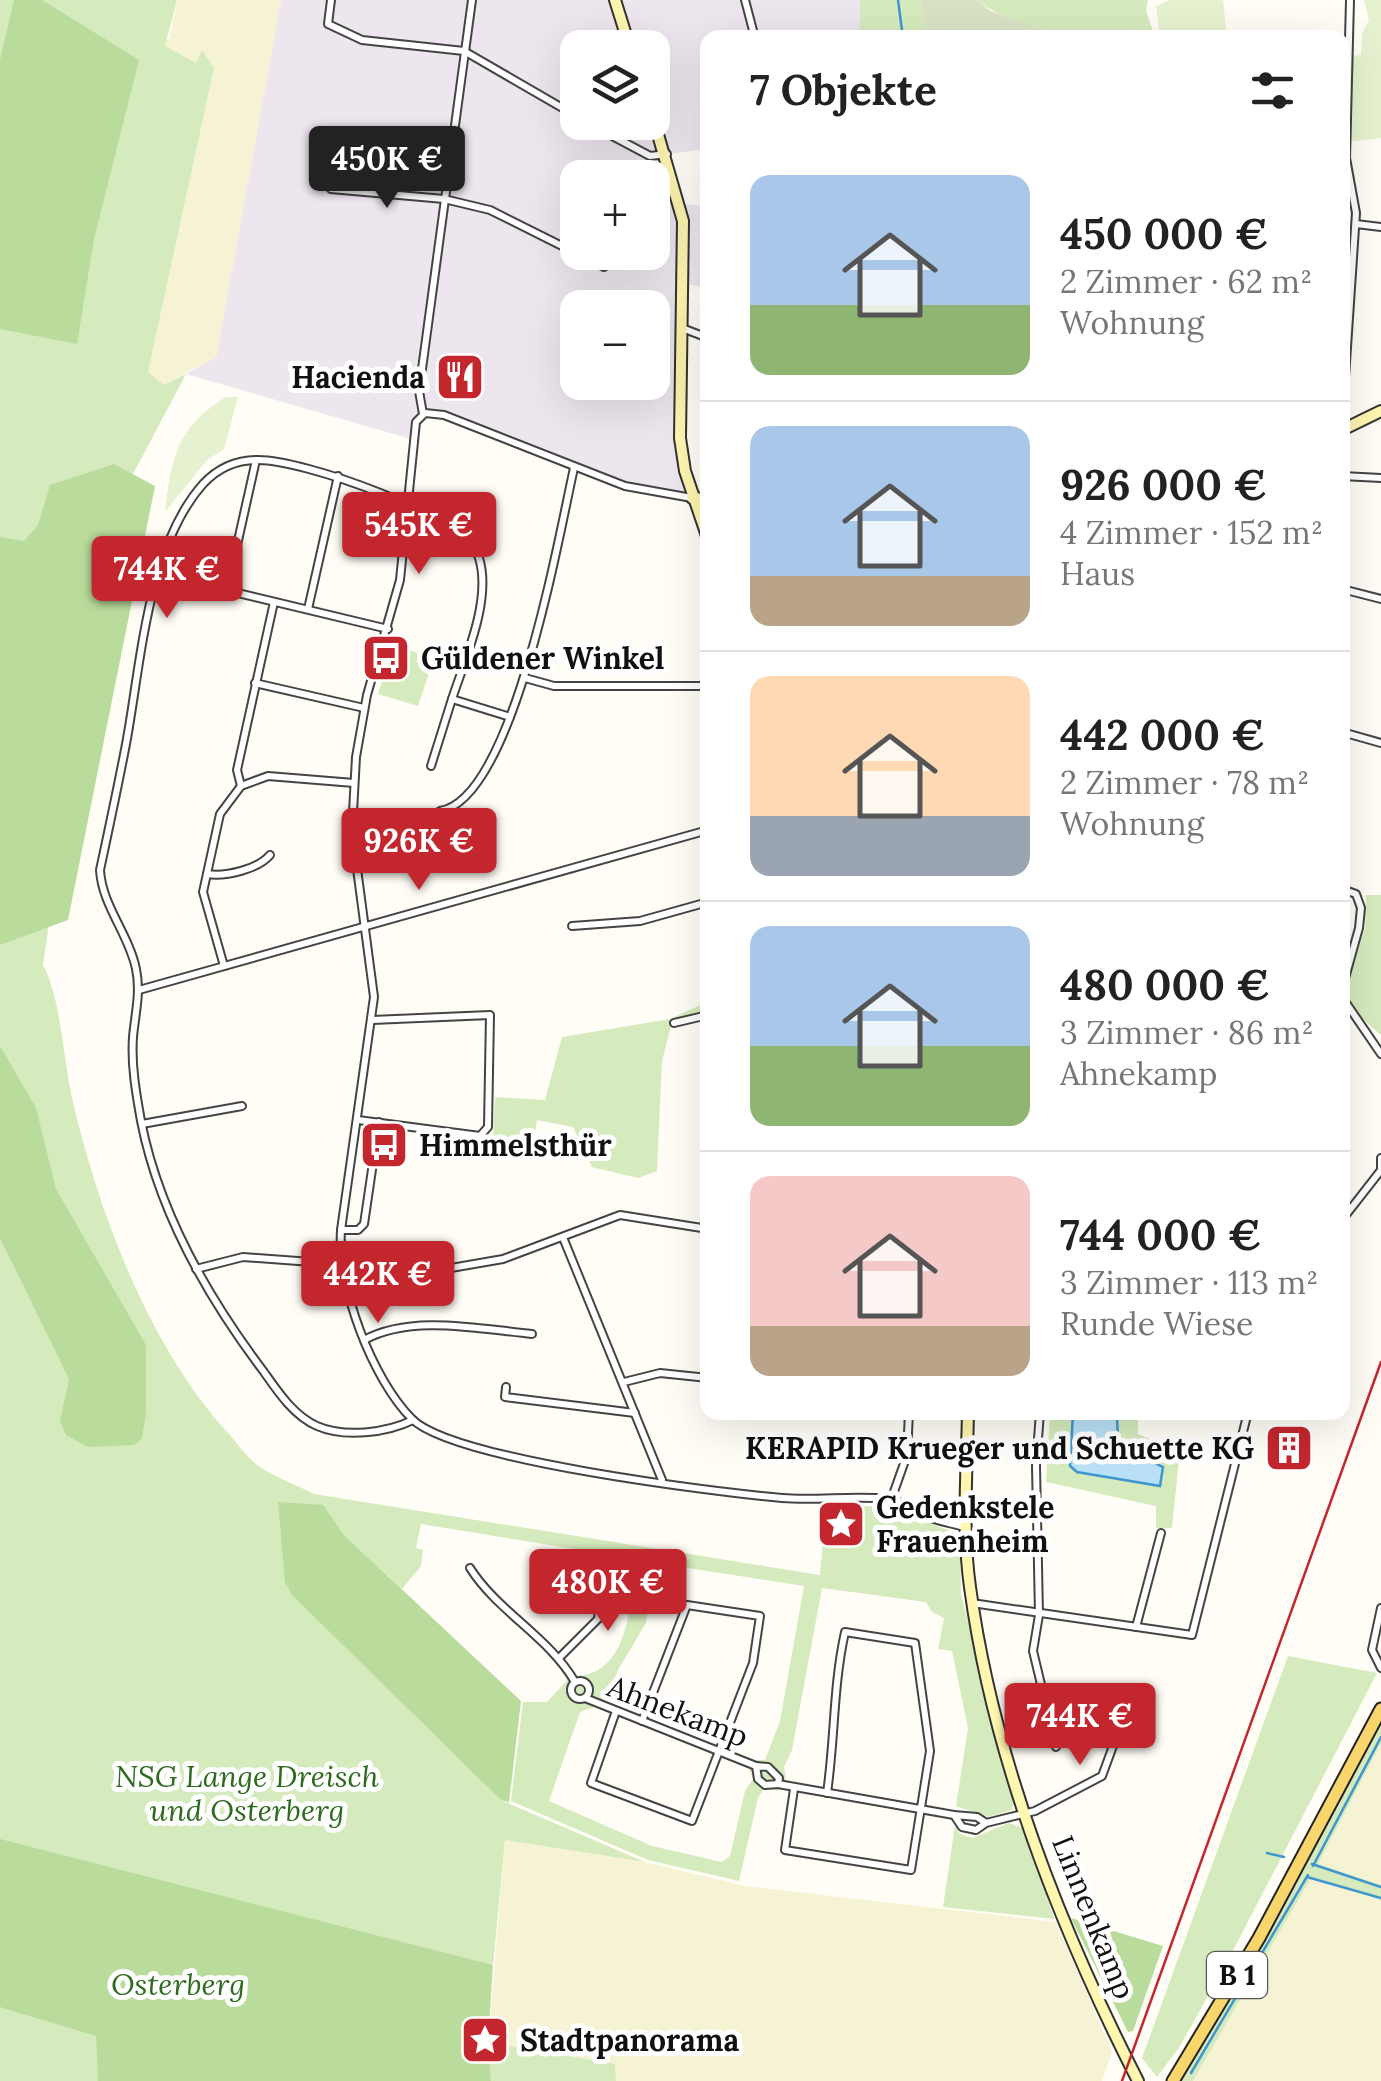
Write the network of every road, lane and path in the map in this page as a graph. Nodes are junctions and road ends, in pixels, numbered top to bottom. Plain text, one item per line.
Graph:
1 (331, 0) edge
2 (472, 0) edge
3 (615, 0) edge
4 (744, 0) edge
5 (1350, 0) edge
6 (624, 30) edge
7 (753, 30) edge
8 (1349, 30) edge
9 (464, 51) junction
10 (560, 107) edge
11 (620, 140) edge
12 (662, 140) edge
13 (667, 154) junction
14 (331, 189) dead end
15 (1350, 196) edge
16 (444, 199) junction
17 (1356, 224) junction
18 (1381, 227) edge
19 (560, 245) edge
20 (1350, 309) edge
21 (682, 328) junction
22 (700, 335) edge
23 (1381, 411) edge
24 (423, 414) junction
25 (1350, 426) edge
26 (256, 460) junction
27 (574, 468) junction
28 (338, 476) junction
29 (1350, 476) edge
30 (1381, 478) edge
31 (692, 498) junction
32 (700, 498) edge
33 (407, 505) junction
34 (700, 518) edge
35 (158, 574) junction
36 (227, 590) junction
37 (1350, 591) edge
38 (1381, 599) edge
39 (274, 601) junction
40 (308, 608) junction
41 (388, 628) junction
42 (526, 678) junction
43 (255, 683) junction
44 (700, 686) edge
45 (452, 699) junction
46 (364, 708) junction
47 (510, 717) junction
48 (1350, 734) edge
49 (1381, 743) edge
50 (431, 766) dead end
51 (354, 784) junction
52 (240, 786) junction
53 (440, 811) dead end
54 (700, 832) edge
55 (270, 855) dead end
56 (207, 874) junction
57 (1350, 892) edge
58 (700, 904) edge
59 (365, 926) junction
60 (572, 926) dead end
61 (1350, 955) edge
62 (224, 966) junction
63 (140, 990) junction
64 (1350, 1003) edge
65 (700, 1017) edge
66 (372, 1020) junction
67 (674, 1023) dead end
68 (1381, 1054) edge
69 (242, 1106) dead end
70 (358, 1120) junction
71 (379, 1122) junction
72 (142, 1124) junction
73 (1381, 1158) edge
74 (1381, 1170) edge
75 (1350, 1210) edge
76 (700, 1228) edge
77 (341, 1230) junction
78 (564, 1240) junction
79 (340, 1264) junction
80 (196, 1270) junction
81 (532, 1334) dead end
82 (364, 1340) junction
83 (700, 1377) edge
84 (624, 1382) junction
85 (506, 1388) dead end
86 (634, 1413) junction
87 (413, 1420) junction
88 (908, 1420) edge
89 (968, 1420) edge
90 (1039, 1420) edge
91 (1246, 1420) edge
92 (662, 1482) junction
93 (891, 1500) junction
94 (968, 1528) junction
95 (1160, 1533) dead end
96 (470, 1568) dead end
97 (602, 1584) dead end
98 (972, 1603) junction
99 (1381, 1608) edge
100 (1039, 1615) junction
101 (1136, 1627) junction
102 (559, 1658) junction
103 (1381, 1668) edge
104 (575, 1682) junction
105 (584, 1698) junction
106 (1381, 1709) edge
107 (616, 1711) junction
108 (1124, 1716) dead end
109 (642, 1721) junction
110 (1056, 1747) dead end
111 (720, 1751) junction
112 (756, 1766) junction
113 (778, 1784) junction
114 (794, 1789) junction
115 (827, 1794) junction
116 (922, 1808) junction
117 (1027, 1813) junction
118 (954, 1815) junction
119 (986, 1823) junction
120 (1138, 2081) edge
121 (1173, 2081) edge

1 - 9 street
2 - 9 street
3 - 6 main road
4 - 7 street
5 - 8 street
9 - 10 street
9 - 16 street
11 - 13 street
12 - 13 main road
13 - 21 main road
14 - 16 street
15 - 17 street
16 - 19 street
16 - 24 street
17 - 18 street
17 - 20 street
21 - 22 street
21 - 31 main road
23 - 25 main road
24 - 27 street
24 - 33 street
26 - 28 street
26 - 35 street
26 - 36 street
27 - 31 street
27 - 42 street
28 - 33 street
28 - 40 street
29 - 30 street
31 - 32 main road
31 - 34 main road
33 - 41 street
33 - 45 street
35 - 36 street
35 - 63 street
36 - 39 street
37 - 38 street
39 - 40 street
39 - 43 street
40 - 41 street
41 - 46 street
42 - 44 street
42 - 47 street
43 - 46 street
43 - 52 street
45 - 47 street
45 - 50 street
46 - 51 street
47 - 53 street
48 - 49 street
51 - 52 street
51 - 59 street
52 - 56 street
54 - 59 street
55 - 56 street
56 - 62 street
57 - 61 street
58 - 60 street
59 - 62 street
59 - 66 street
62 - 63 street
63 - 72 street
64 - 68 street
65 - 67 street
66 - 70 street
66 - 71 street
69 - 72 street
70 - 71 street
70 - 77 street
71 - 77 street
72 - 80 street
73 - 74 street
74 - 75 street
76 - 78 street
77 - 79 street
78 - 79 street
78 - 84 street
79 - 80 street
79 - 82 street
80 - 87 street
81 - 82 street
82 - 87 street
83 - 84 street
84 - 86 street
85 - 86 street
86 - 92 street
87 - 92 street
88 - 93 street
89 - 94 main road, Linnenkamp
90 - 100 street
91 - 101 street
92 - 93 street
93 - 94 street
94 - 98 main road, Linnenkamp
95 - 101 street
96 - 102 street, Ahnekamp
97 - 102 street
98 - 100 street
98 - 117 main road, Linnenkamp
99 - 103 street
100 - 101 street
100 - 110 street
102 - 104 street, Ahnekamp
104 - 105 street, Ahnekamp
104 - 105 street, Ahnekamp
105 - 107 street, Ahnekamp
106 - 121 main road, B 1
107 - 109 street, Ahnekamp
107 - 111 street
108 - 117 street
109 - 111 street, Ahnekamp
109 - 111 street
111 - 112 street, Ahnekamp
112 - 113 street, Ahnekamp
112 - 113 street, Ahnekamp
113 - 114 street, Ahnekamp
114 - 115 street, Ahnekamp
114 - 116 street
115 - 116 street, Ahnekamp
115 - 116 street
116 - 118 street, Ahnekamp
117 - 119 street
117 - 120 main road, Linnenkamp
118 - 119 street, Ahnekamp
118 - 119 street, Ahnekamp

